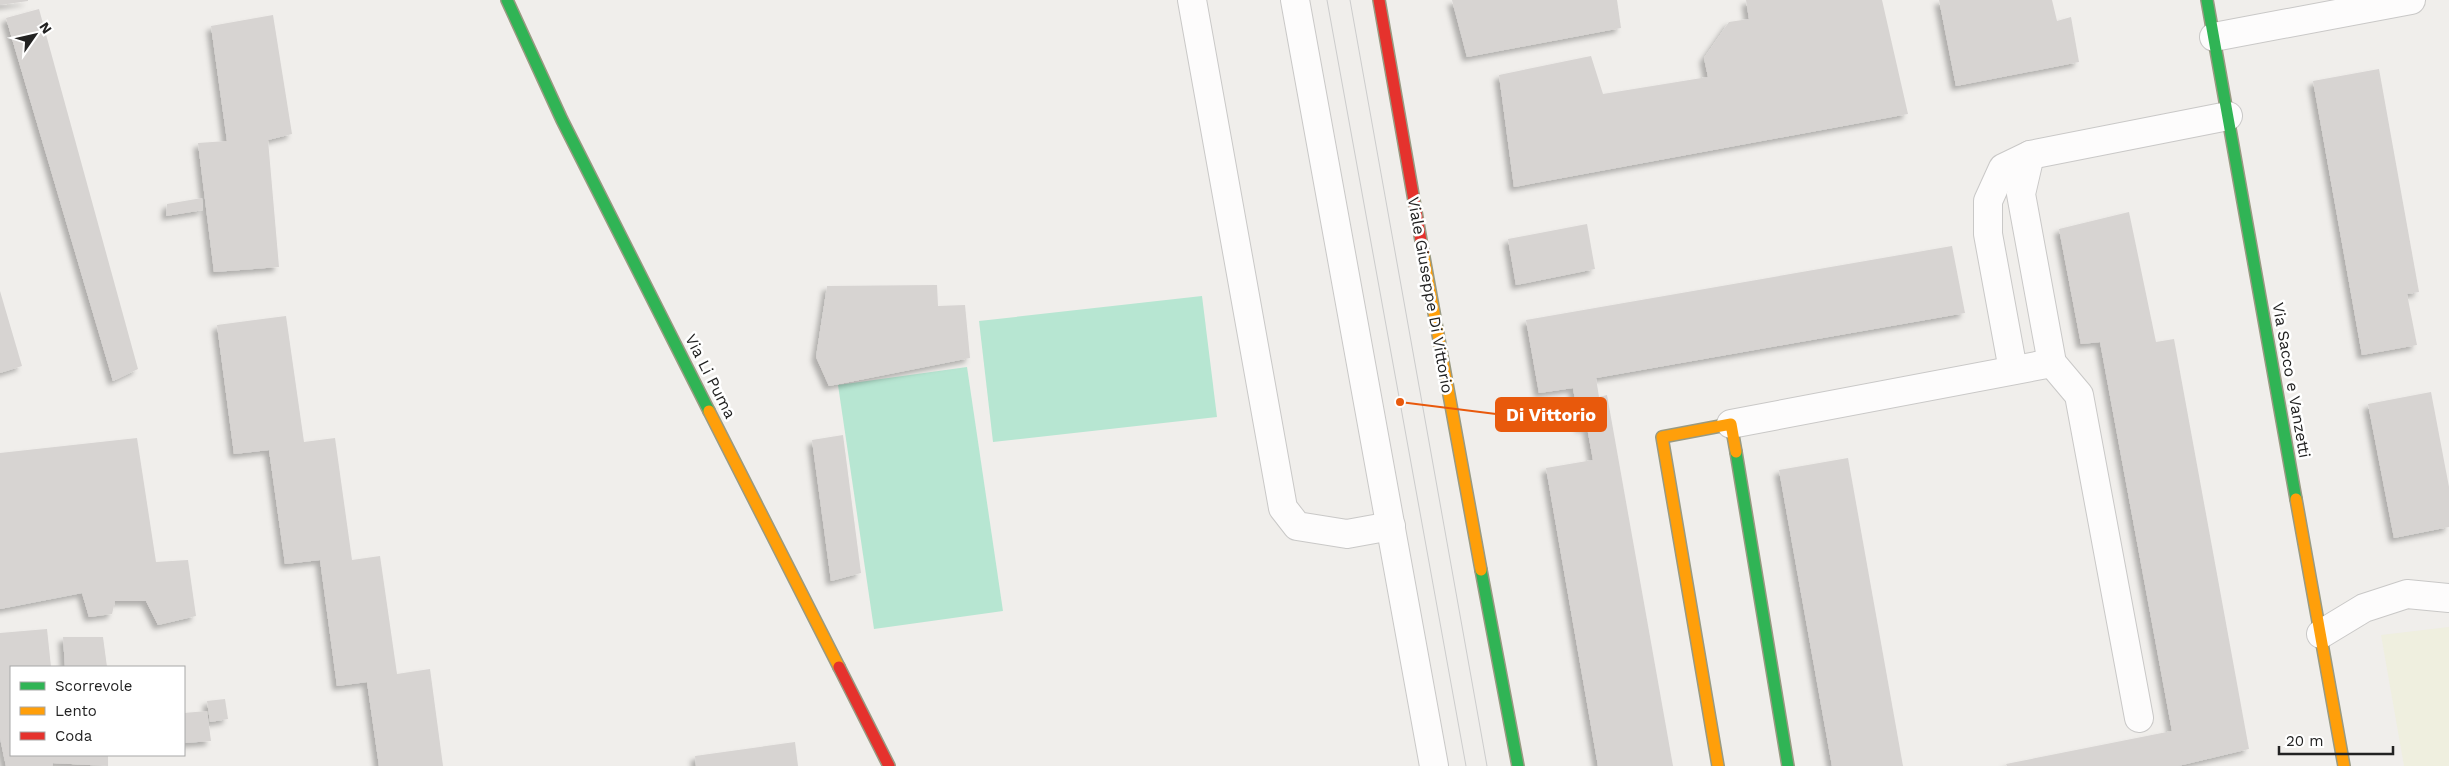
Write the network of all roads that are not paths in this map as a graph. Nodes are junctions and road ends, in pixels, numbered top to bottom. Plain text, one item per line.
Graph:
1 (507, 0) edge
2 (1192, 0) edge
3 (1295, 0) edge
4 (1379, 0) edge
5 (2207, 0) edge
6 (2410, 0) edge
7 (2214, 37) junction
8 (2228, 116) junction
9 (2030, 155) junction
10 (2052, 362) junction
11 (2013, 370) junction
12 (1731, 424) junction
13 (1390, 526) junction
14 (2449, 598) edge
15 (2321, 634) junction
16 (2139, 718) dead end
17 (889, 766) edge
18 (1434, 766) edge
19 (1518, 766) edge
20 (1718, 766) edge
21 (1788, 766) edge
22 (2344, 766) edge

1 - 17 street, Via Li Puma
2 - 13 street
3 - 13 street
4 - 19 street, Viale Giuseppe Di Vittorio
5 - 7 street, Via Sacco e Vanzetti
6 - 7 street
7 - 8 street, Via Sacco e Vanzetti
8 - 9 street
8 - 15 street, Via Sacco e Vanzetti
9 - 10 street
9 - 11 street
10 - 11 street
10 - 16 street
11 - 12 street
12 - 20 street
12 - 21 street
13 - 18 street
14 - 15 street
15 - 22 street, Via Sacco e Vanzetti

